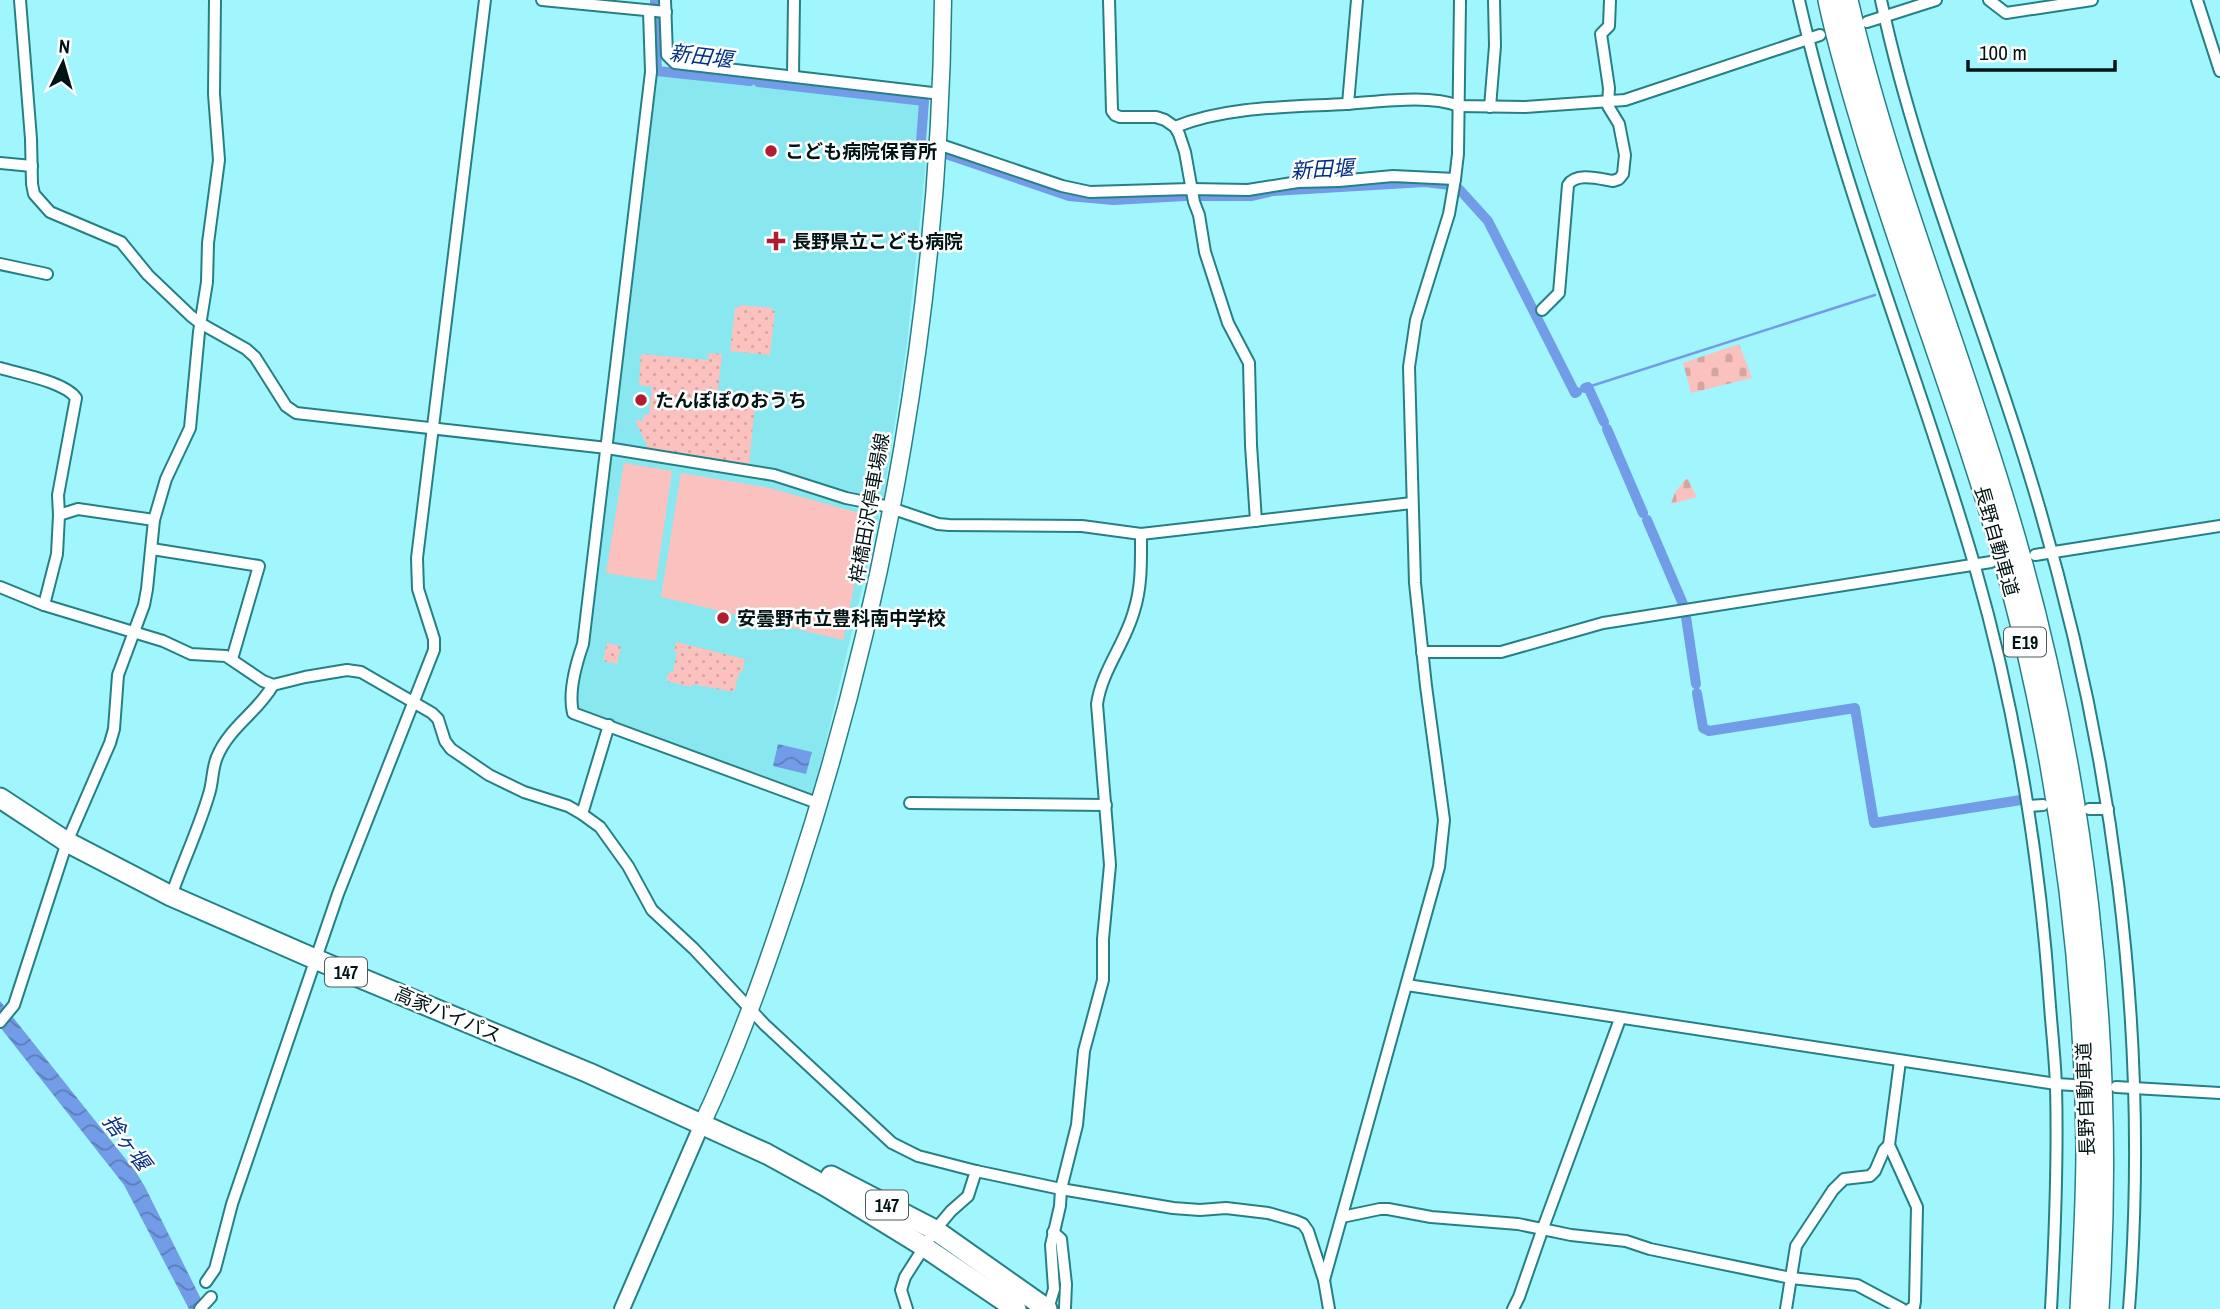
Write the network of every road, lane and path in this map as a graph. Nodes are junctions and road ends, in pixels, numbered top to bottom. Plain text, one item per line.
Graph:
1 (20, 0) edge
2 (215, 0) edge
3 (485, 0) edge
4 (542, 0) edge
5 (794, 0) edge
6 (943, 0) edge
7 (1109, 0) edge
8 (1357, 0) edge
9 (1460, 0) edge
10 (1494, 0) edge
11 (1610, 0) edge
12 (1799, 0) edge
13 (1829, 0) edge
14 (1847, 0) edge
15 (1881, 0) edge
16 (1936, 0) edge
17 (1989, 0) edge
18 (2092, 0) edge
19 (2197, 0) edge
20 (666, 6) edge
21 (649, 11) junction
22 (1884, 17) junction
23 (1867, 22) dead end
24 (1820, 35) dead end
25 (1808, 41) junction
26 (2216, 48) edge
27 (2220, 71) edge
28 (793, 76) junction
29 (941, 94) junction
30 (1609, 101) junction
31 (1348, 104) junction
32 (1459, 106) junction
33 (1490, 107) junction
34 (1175, 127) junction
35 (938, 144) junction
36 (0, 163) edge
37 (32, 166) junction
38 (1455, 179) junction
39 (1190, 188) junction
40 (0, 264) edge
41 (47, 274) dead end
42 (1542, 310) dead end
43 (201, 323) junction
44 (0, 368) edge
45 (432, 429) junction
46 (607, 448) junction
47 (1412, 503) junction
48 (892, 508) junction
49 (59, 515) junction
50 (154, 520) junction
51 (1256, 521) junction
52 (2220, 526) edge
53 (1141, 534) junction
54 (152, 549) junction
55 (2053, 552) junction
56 (2035, 555) dead end
57 (1992, 562) dead end
58 (1974, 566) junction
59 (0, 587) edge
60 (44, 606) junction
61 (133, 633) junction
62 (1422, 652) junction
63 (232, 659) junction
64 (273, 685) junction
65 (414, 701) junction
66 (609, 725) junction
67 (0, 798) edge
68 (910, 803) dead end
69 (820, 804) junction
70 (1105, 805) junction
71 (2043, 805) dead end
72 (2028, 806) junction
73 (2089, 809) dead end
74 (2108, 809) junction
75 (582, 814) junction
76 (67, 842) junction
77 (171, 896) junction
78 (315, 959) junction
79 (1407, 985) junction
80 (750, 1009) junction
81 (1620, 1019) junction
82 (0, 1022) edge
83 (1900, 1061) junction
84 (2056, 1084) junction
85 (2073, 1085) dead end
86 (2116, 1087) dead end
87 (2134, 1088) junction
88 (2220, 1093) edge
89 (707, 1127) junction
90 (1889, 1145) junction
91 (976, 1171) junction
92 (1061, 1189) junction
93 (1342, 1217) junction
94 (1543, 1228) junction
95 (935, 1230) junction
96 (1053, 1232) junction
97 (923, 1247) junction
98 (1791, 1278) junction
99 (1324, 1280) junction
100 (206, 1282) dead end
101 (1065, 1308) edge
102 (1911, 1308) edge
103 (622, 1309) edge
104 (907, 1309) edge
105 (1016, 1309) edge
106 (1047, 1309) edge
107 (1329, 1309) edge
108 (1513, 1309) edge
109 (1786, 1309) edge
110 (2051, 1309) edge
111 (2081, 1309) edge
112 (2098, 1309) edge
113 (2129, 1309) edge

1 - 37 street
2 - 43 street
3 - 45 street
4 - 21 street
5 - 28 street
6 - 29 main road, 梓橋田沢停車場線
7 - 34 street
8 - 31 street
9 - 32 street
10 - 33 street
11 - 30 street
12 - 25 street
13 - 111 highway, 長野自動車道 / E19
14 - 112 highway, 長野自動車道 / E19
15 - 22 street
16 - 22 street
17 - 18 street
19 - 26 street
20 - 21 street
20 - 28 street
21 - 46 street
22 - 23 street
22 - 55 street
24 - 25 street
25 - 30 street
25 - 58 street
26 - 27 street
28 - 29 street
29 - 35 main road, 梓橋田沢停車場線
30 - 33 street
30 - 42 street
31 - 32 street
31 - 34 street
32 - 33 street
32 - 38 street
34 - 39 street
35 - 39 street
35 - 48 main road, 梓橋田沢停車場線
36 - 37 street
37 - 43 street
38 - 39 street
38 - 47 street
39 - 51 street
40 - 41 street
43 - 45 street
43 - 50 street
44 - 49 street
45 - 46 street
45 - 65 street
46 - 48 street
46 - 66 street
47 - 51 street
47 - 62 street
48 - 53 street
48 - 69 main road, 梓橋田沢停車場線
49 - 50 street
49 - 60 street
50 - 54 street
51 - 53 street
52 - 55 street
53 - 70 street
54 - 61 street
54 - 63 street
55 - 56 street
55 - 74 street
57 - 58 street
58 - 62 street
58 - 72 street
59 - 60 street
60 - 61 street
61 - 63 street
61 - 76 street
62 - 79 street
63 - 64 street
64 - 65 street
64 - 77 street
65 - 75 street
65 - 78 street
66 - 69 street
66 - 75 street
67 - 76 highway, 高家バイパス / 147
68 - 70 street
69 - 80 main road, 梓橋田沢停車場線
70 - 92 street
71 - 72 street
72 - 84 street
73 - 74 street
74 - 87 street
75 - 80 street
76 - 77 highway, 高家バイパス / 147
76 - 82 street
77 - 78 highway, 高家バイパス / 147
78 - 89 highway, 高家バイパス / 147
78 - 100 street
79 - 81 street
79 - 93 street
80 - 89 main road, 梓橋田沢停車場線
80 - 91 street
81 - 83 street
81 - 94 street
83 - 84 street
83 - 90 street
84 - 85 street
84 - 110 street
86 - 87 street
87 - 88 street
87 - 113 street
89 - 95 highway, 高家バイパス / 147
89 - 97 highway, 高家バイパス / 147
89 - 103 street
90 - 98 street
90 - 102 street
91 - 92 street
91 - 95 street
92 - 96 street
92 - 99 street
93 - 94 street
93 - 99 street
94 - 98 street
94 - 108 street
95 - 97 street
95 - 106 highway, 高家バイパス / 147
96 - 101 street
96 - 106 street
97 - 104 street
97 - 105 highway, 高家バイパス / 147
98 - 102 street
98 - 109 street
99 - 107 street

